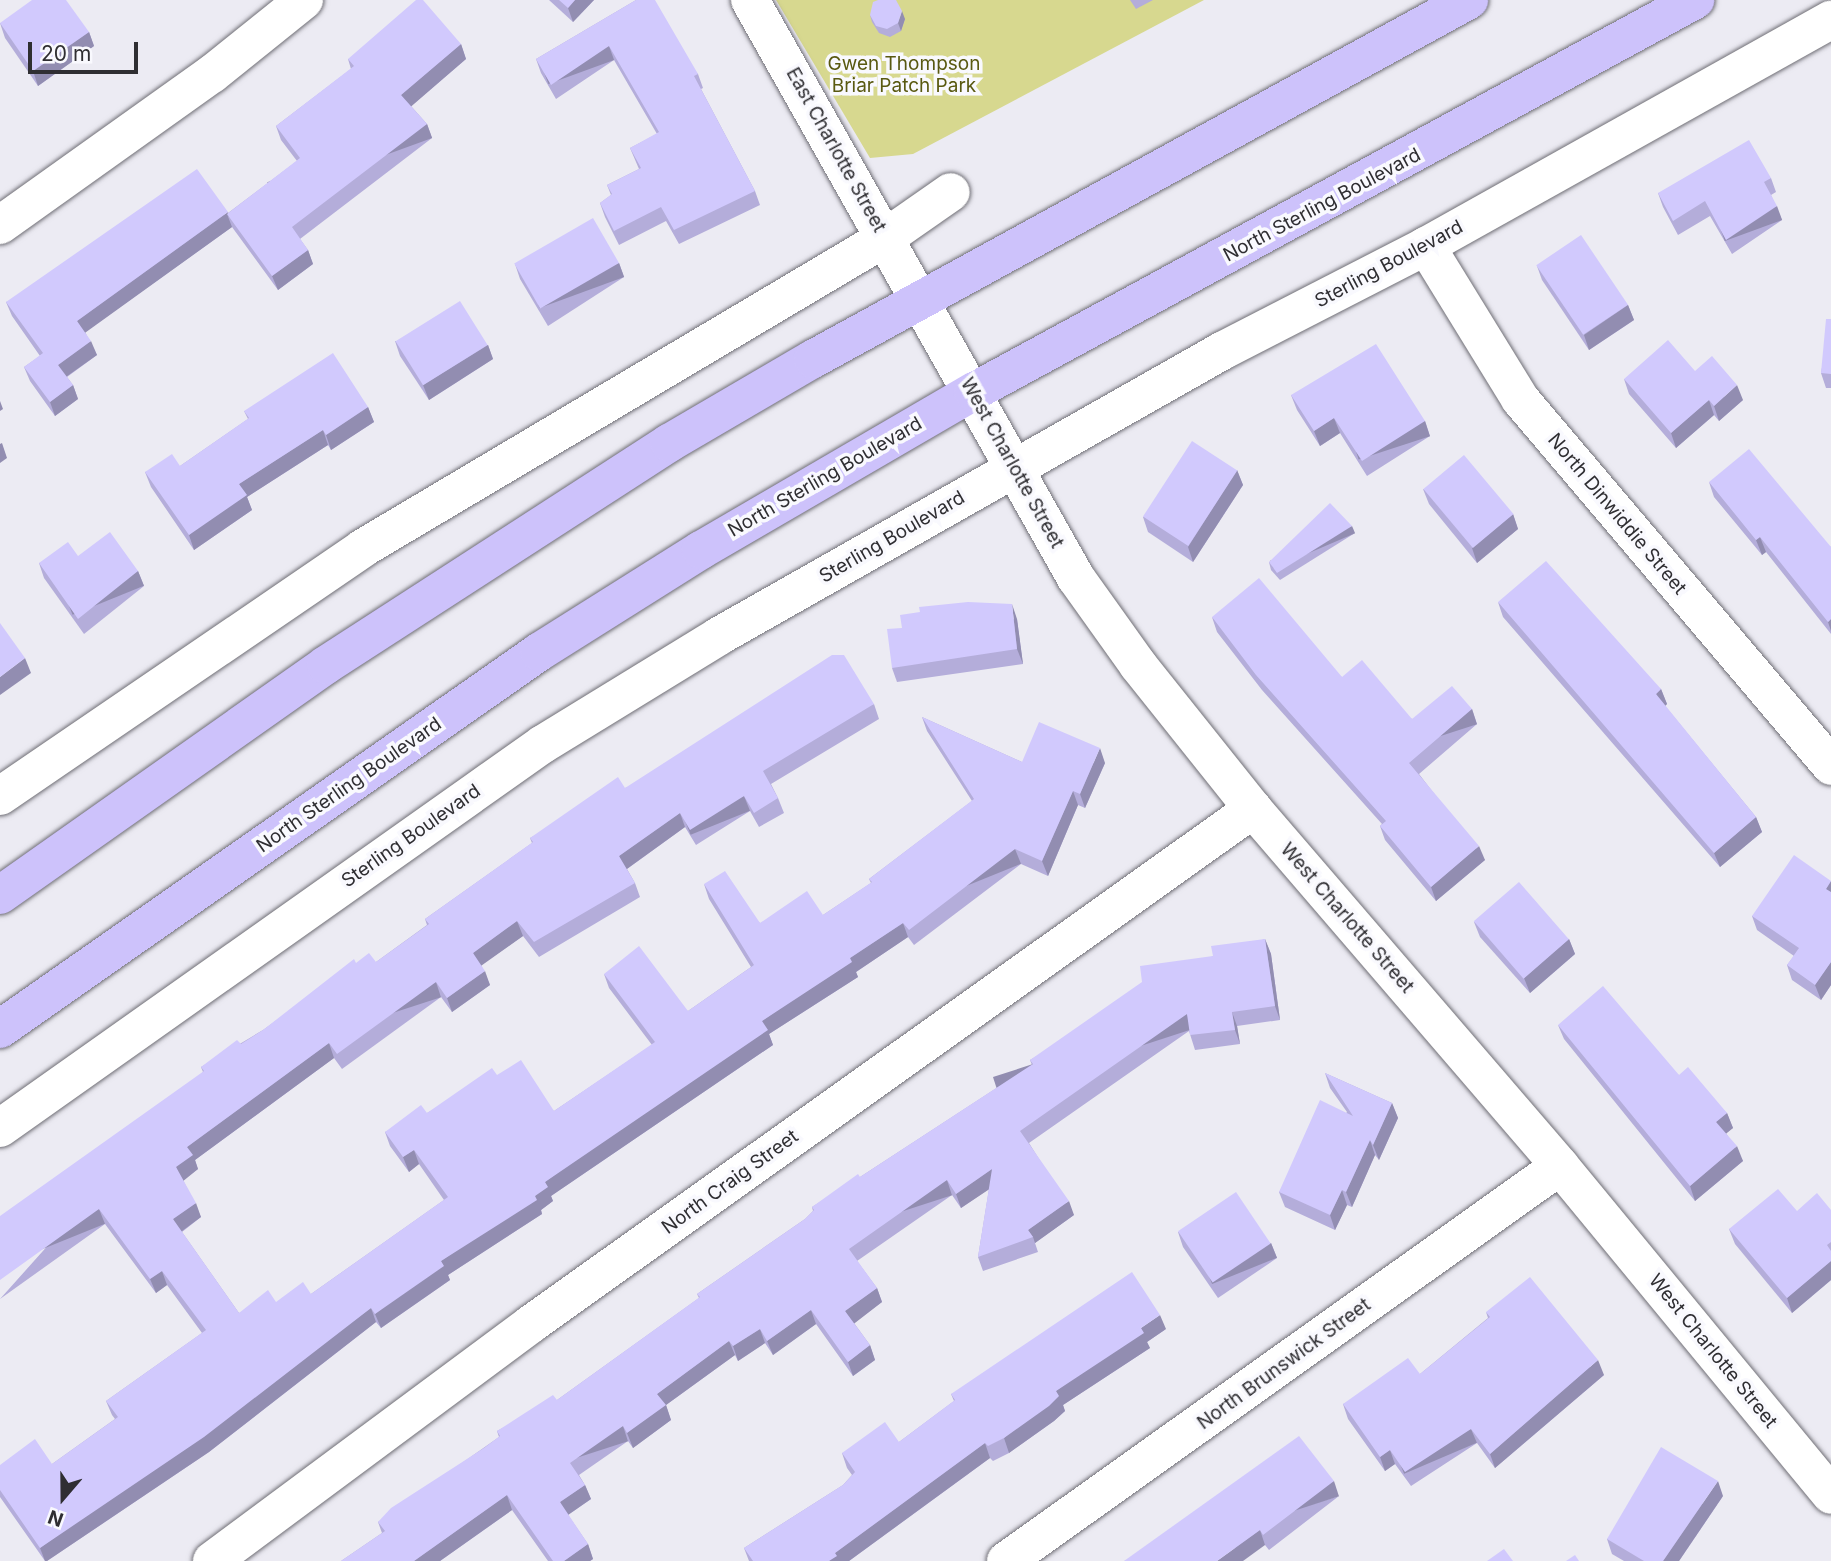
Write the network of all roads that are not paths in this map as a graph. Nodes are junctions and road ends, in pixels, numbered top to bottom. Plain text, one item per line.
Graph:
1 (304, 0) edge
2 (750, 0) edge
3 (1469, 0) edge
4 (1695, 0) edge
5 (1828, 31) edge
6 (951, 192) dead end
7 (0, 225) edge
8 (885, 239) junction
9 (1426, 246) junction
10 (918, 303) junction
11 (972, 392) junction
12 (1015, 466) junction
13 (1831, 766) edge
14 (0, 796) edge
15 (1253, 808) junction
16 (0, 895) edge
17 (0, 1029) edge
18 (0, 1128) edge
19 (1560, 1166) junction
20 (1831, 1495) edge
21 (212, 1561) edge
22 (1006, 1561) edge

1 - 7 street
2 - 8 street, East Charlotte Street
3 - 10 main road
4 - 11 main road, North Sterling Boulevard
5 - 9 street, Sterling Boulevard
6 - 8 street
8 - 10 street, East Charlotte Street
8 - 14 street
9 - 12 street, Sterling Boulevard
9 - 13 street, North Dinwiddie Street
10 - 11 street, West Charlotte Street
10 - 16 main road
11 - 12 street, West Charlotte Street
11 - 17 main road, North Sterling Boulevard
12 - 15 street, West Charlotte Street
12 - 18 street, Sterling Boulevard
15 - 19 street, West Charlotte Street
15 - 21 street, North Craig Street
19 - 20 street, West Charlotte Street
19 - 22 street, North Brunswick Street

